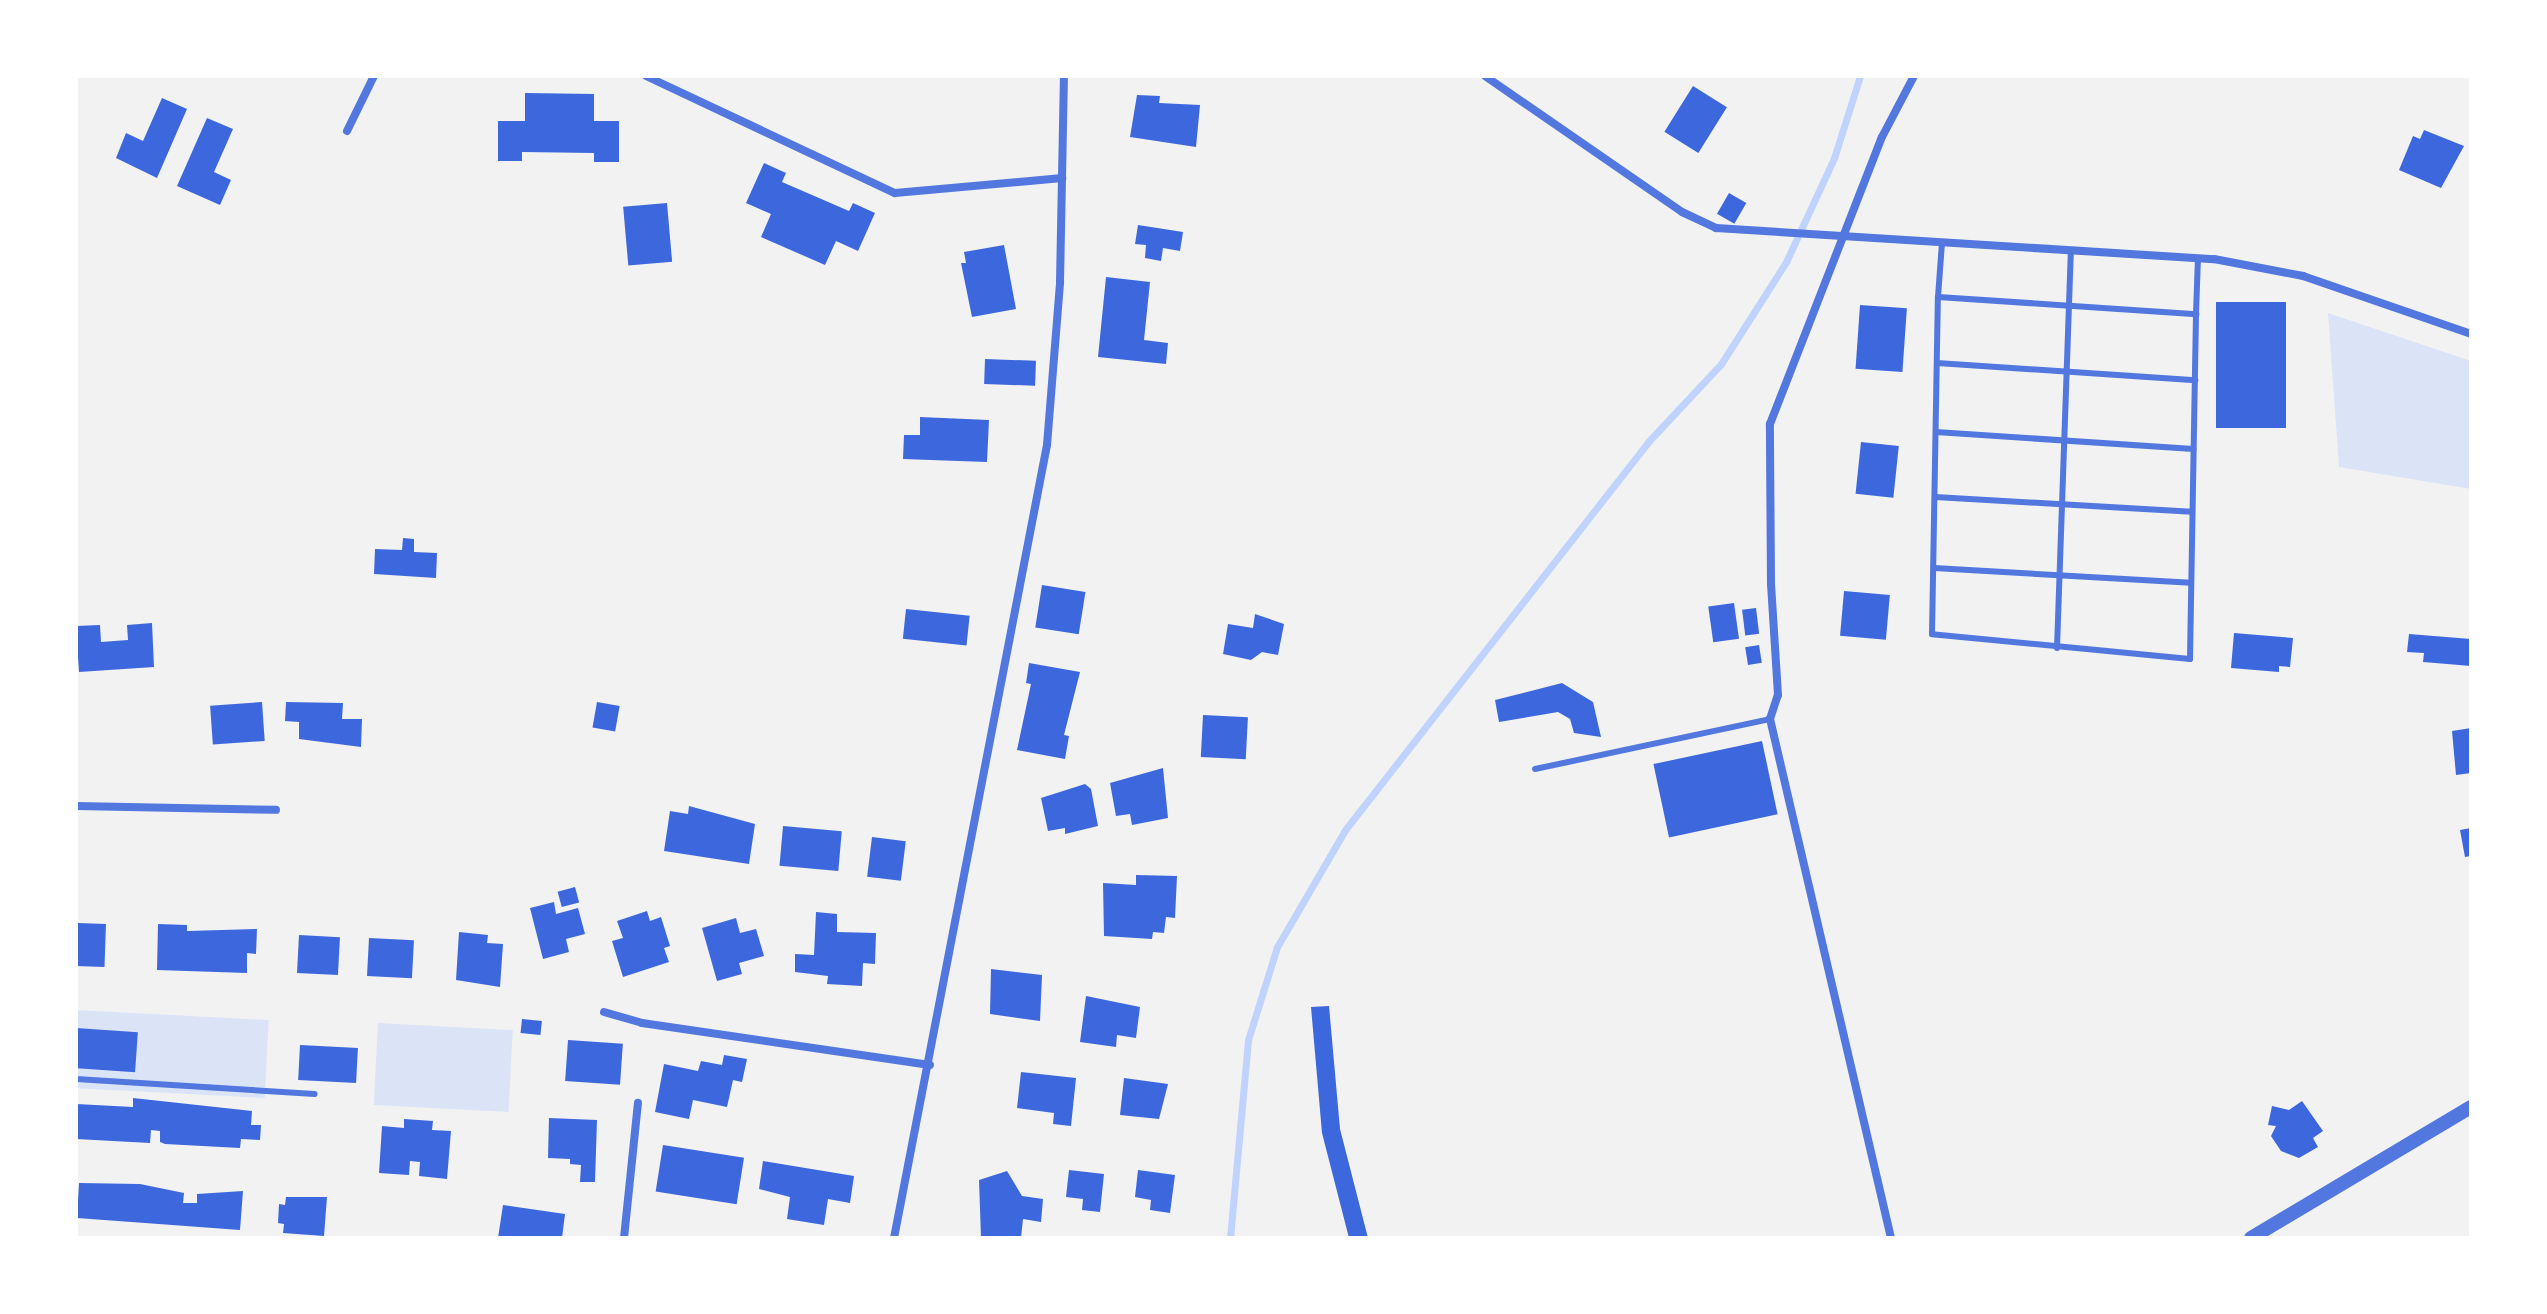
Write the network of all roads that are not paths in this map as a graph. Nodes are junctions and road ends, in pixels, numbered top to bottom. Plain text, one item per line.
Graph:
1 (374, 76) edge
2 (646, 76) edge
3 (1064, 76) edge
4 (1485, 76) edge
5 (1914, 76) edge
6 (347, 131) dead end
7 (1062, 178) junction
8 (1844, 237) junction
9 (1942, 243) junction
10 (2071, 250) junction
11 (2198, 258) junction
12 (1938, 297) junction
13 (2069, 305) junction
14 (2196, 314) junction
15 (2471, 334) edge
16 (1937, 363) junction
17 (2067, 371) junction
18 (2195, 380) junction
19 (1936, 432) junction
20 (2064, 441) junction
21 (2193, 449) junction
22 (1935, 497) junction
23 (2062, 505) junction
24 (2192, 512) junction
25 (1934, 568) junction
26 (2060, 576) junction
27 (2191, 583) junction
28 (2057, 648) junction
29 (1770, 719) junction
30 (1535, 769) dead end
31 (76, 806) edge
32 (276, 810) dead end
33 (604, 1012) dead end
34 (930, 1065) junction
35 (76, 1079) edge
36 (315, 1094) dead end
37 (638, 1103) dead end
38 (2471, 1107) edge
39 (624, 1238) edge
40 (894, 1238) edge
41 (1891, 1238) edge
42 (2251, 1238) edge

1 - 6 street
2 - 7 street
3 - 7 street
4 - 8 street
5 - 8 street
7 - 34 street
8 - 9 street
8 - 29 street
9 - 10 street
9 - 12 lane
10 - 11 street
10 - 13 lane
11 - 14 lane
11 - 15 street
12 - 13 lane
12 - 16 lane
13 - 14 lane
13 - 17 lane
14 - 18 lane
16 - 17 lane
16 - 19 lane
17 - 18 lane
17 - 20 lane
18 - 21 lane
19 - 20 lane
19 - 22 lane
20 - 21 lane
20 - 23 lane
21 - 24 lane
22 - 23 lane
22 - 25 lane
23 - 24 lane
23 - 26 lane
24 - 27 lane
25 - 26 lane
25 - 28 lane
26 - 27 lane
26 - 28 lane
27 - 28 lane
29 - 30 lane
29 - 41 street
31 - 32 street
33 - 34 street
34 - 40 street
35 - 36 lane
37 - 39 street
38 - 42 street

